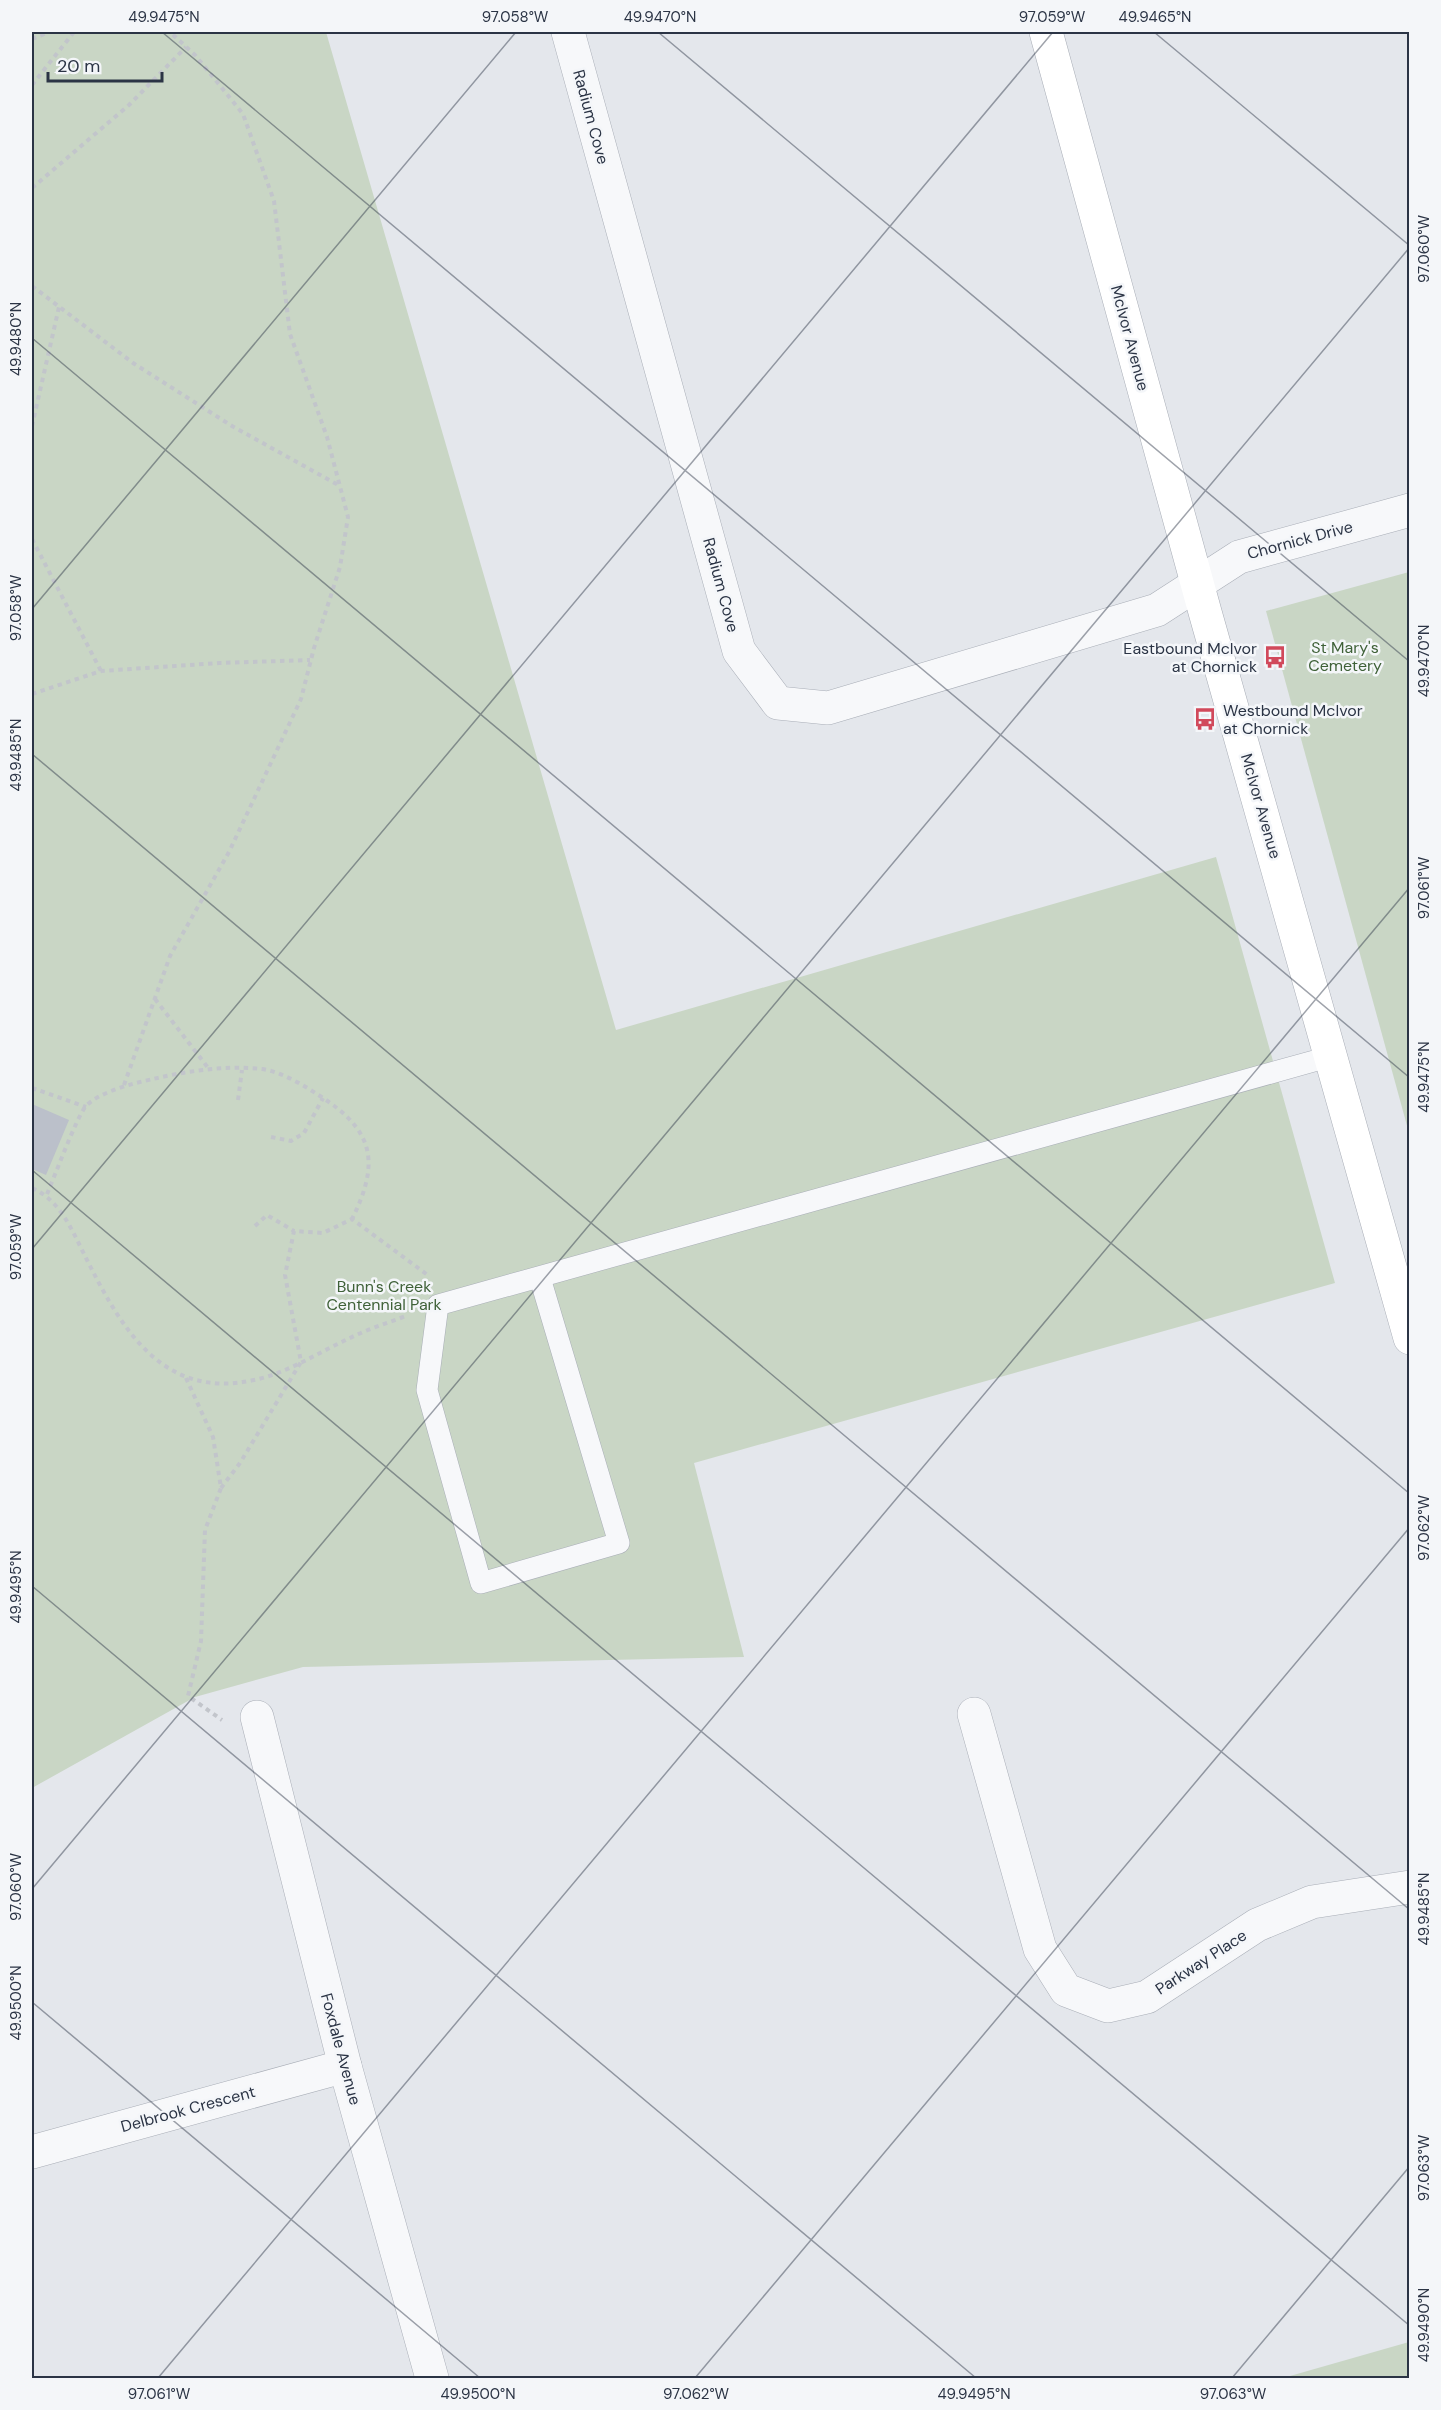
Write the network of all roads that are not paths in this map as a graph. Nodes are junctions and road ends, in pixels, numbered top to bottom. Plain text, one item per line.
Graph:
1 (568, 32) edge
2 (1046, 32) edge
3 (1410, 510) edge
4 (1198, 585) junction
5 (1332, 1056) junction
6 (540, 1278) junction
7 (1410, 1338) edge
8 (974, 1714) dead end
9 (257, 1717) dead end
10 (1410, 1887) edge
11 (345, 2066) junction
12 (32, 2152) edge
13 (432, 2379) edge

1 - 4 street, Radium Cove
2 - 4 street, McIvor Avenue
3 - 4 street, Chornick Drive
4 - 5 street, McIvor Avenue
5 - 6 lane
5 - 7 street, McIvor Avenue
6 - 6 lane
8 - 10 street, Parkway Place
9 - 11 street, Foxdale Avenue
11 - 12 street, Delbrook Crescent
11 - 13 street, Foxdale Avenue

